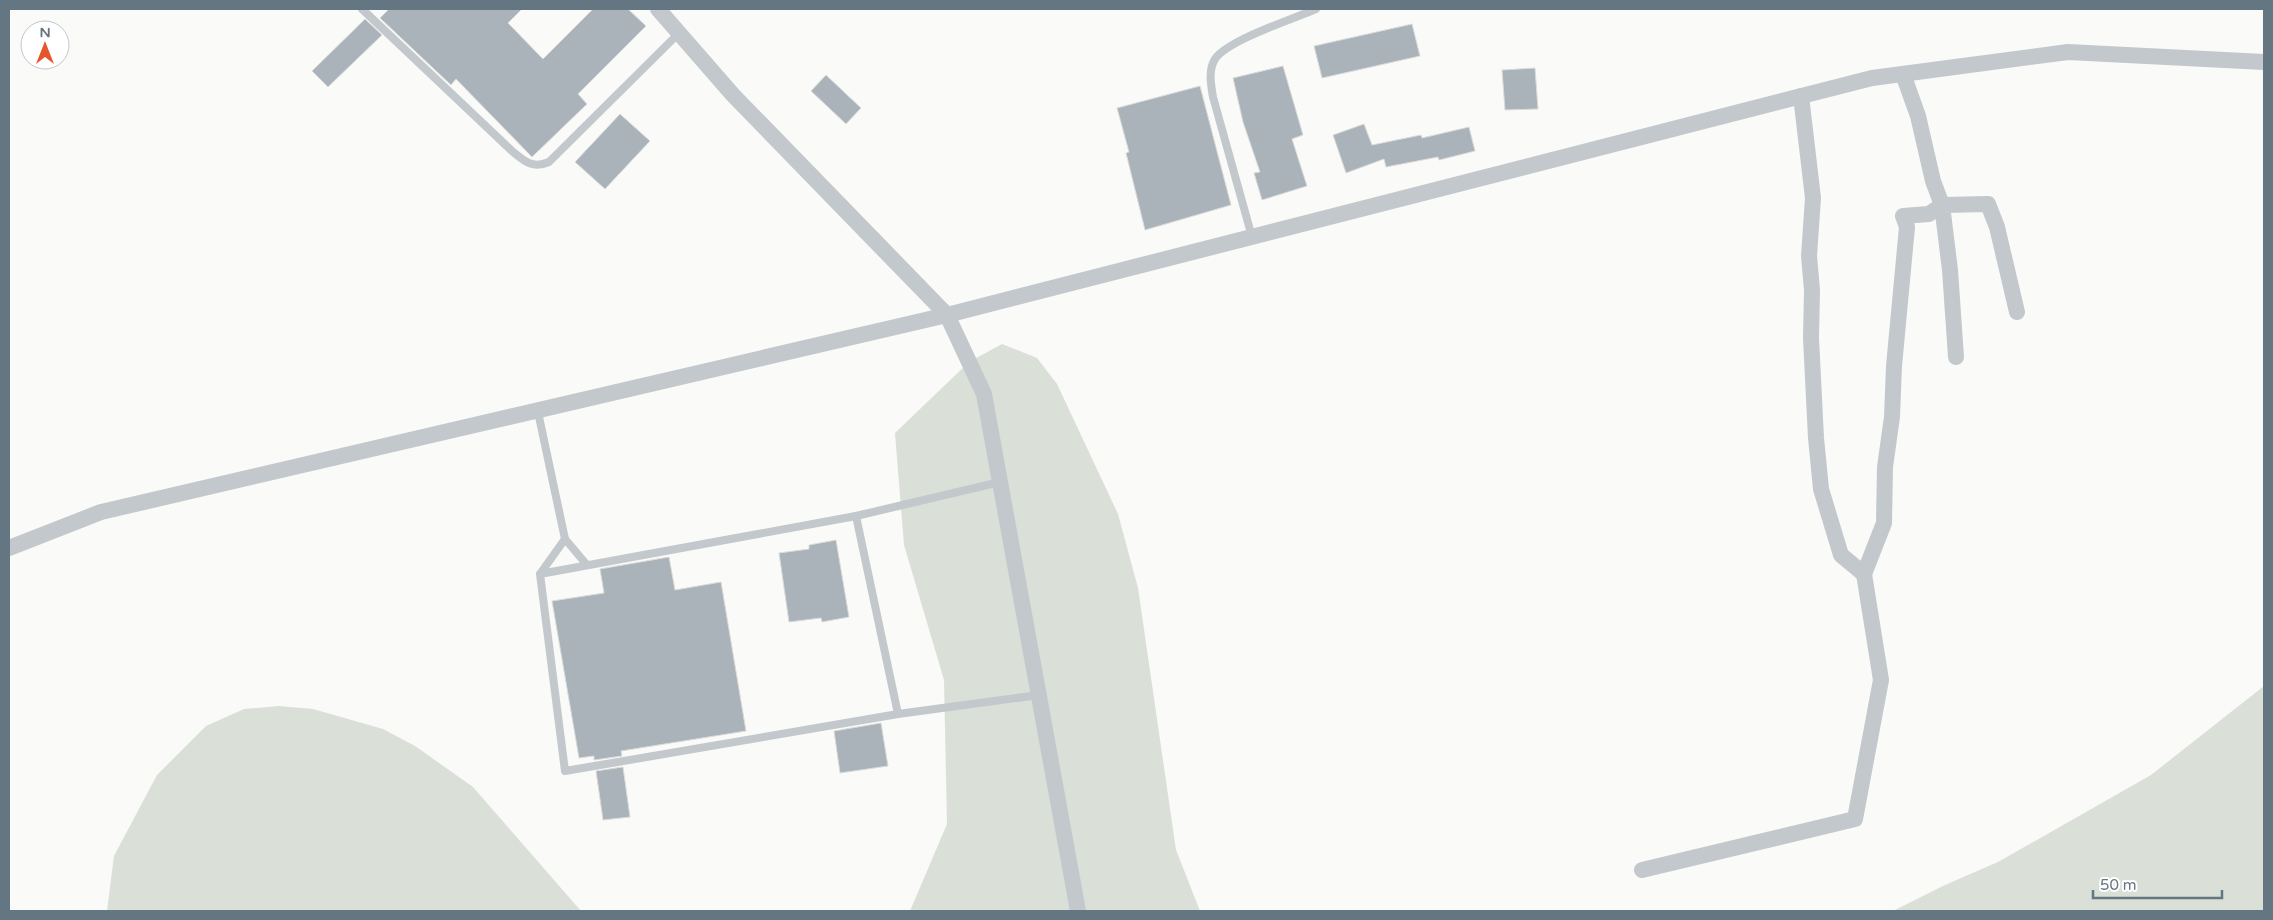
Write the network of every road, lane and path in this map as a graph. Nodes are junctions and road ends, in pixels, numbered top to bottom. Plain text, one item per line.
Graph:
1 (362, 9) edge
2 (658, 9) edge
3 (1316, 9) edge
4 (679, 33) junction
5 (2264, 62) edge
6 (1904, 74) junction
7 (1801, 96) junction
8 (1942, 205) junction
9 (1252, 237) junction
10 (2017, 312) dead end
11 (948, 315) junction
12 (1956, 357) dead end
13 (538, 412) junction
14 (1000, 482) junction
15 (856, 516) junction
16 (564, 539) junction
17 (9, 548) edge
18 (587, 565) junction
19 (540, 574) junction
20 (1864, 574) junction
21 (1039, 695) junction
22 (898, 714) junction
23 (1642, 870) dead end
24 (1078, 911) edge

1 - 4 lane
2 - 4 street
3 - 9 lane
4 - 11 street
5 - 6 street
6 - 7 street
6 - 8 street
7 - 9 street
7 - 20 street
8 - 10 street
8 - 12 street
8 - 20 street
9 - 11 street
11 - 13 street
11 - 14 street
13 - 16 lane
13 - 17 street
14 - 15 lane
14 - 21 street
15 - 18 lane
15 - 22 lane
16 - 18 lane
16 - 19 lane
18 - 19 lane
19 - 22 lane
20 - 23 street
21 - 22 lane
21 - 24 street

